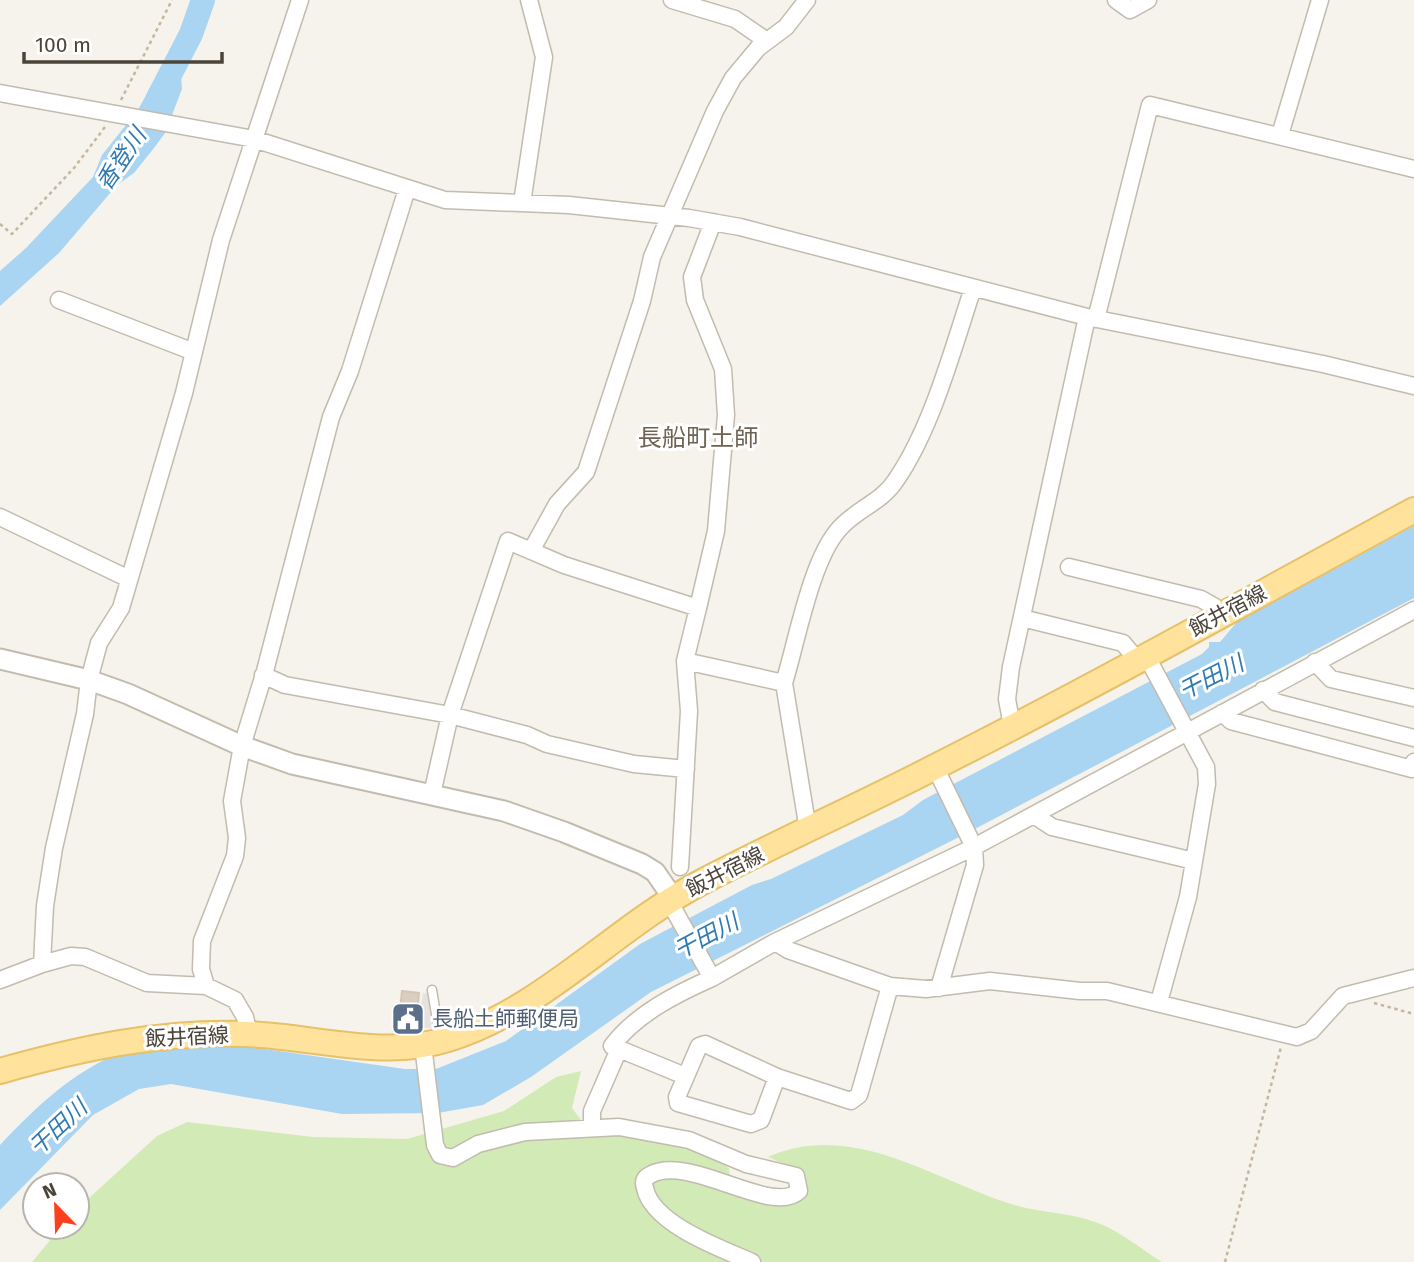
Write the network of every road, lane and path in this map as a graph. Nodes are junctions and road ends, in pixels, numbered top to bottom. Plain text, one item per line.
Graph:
1 (172, 0) edge
2 (300, 0) edge
3 (529, 0) edge
4 (672, 0) edge
5 (807, 0) edge
6 (1116, 0) edge
7 (1148, 0) edge
8 (1320, 0) edge
9 (768, 41) junction
10 (0, 93) edge
11 (115, 114) junction
12 (1280, 135) junction
13 (254, 139) junction
14 (1414, 169) edge
15 (407, 189) junction
16 (522, 203) junction
17 (671, 216) junction
18 (713, 222) junction
19 (0, 224) edge
20 (973, 288) junction
21 (59, 300) dead end
22 (1092, 318) junction
23 (194, 352) junction
24 (1414, 386) edge
25 (1414, 510) edge
26 (0, 517) edge
27 (531, 551) junction
28 (1069, 567) dead end
29 (129, 579) junction
30 (698, 608) junction
31 (1414, 610) edge
32 (1221, 615) junction
33 (1022, 618) junction
34 (0, 659) edge
35 (685, 661) junction
36 (1145, 661) junction
37 (1315, 662) junction
38 (264, 675) junction
39 (89, 680) junction
40 (784, 683) junction
41 (1263, 690) junction
42 (1414, 698) edge
43 (1222, 713) junction
44 (450, 715) junction
45 (1012, 726) junction
46 (1186, 731) junction
47 (1414, 738) edge
48 (242, 746) junction
49 (1414, 762) edge
50 (686, 769) junction
51 (938, 773) junction
52 (432, 794) junction
53 (1034, 815) junction
54 (808, 830) junction
55 (973, 843) junction
56 (1194, 861) junction
57 (680, 867) dead end
58 (673, 904) junction
59 (775, 942) junction
60 (42, 964) junction
61 (710, 974) junction
62 (1414, 978) edge
63 (0, 980) edge
64 (206, 986) junction
65 (890, 986) junction
66 (939, 988) junction
67 (432, 990) dead end
68 (1358, 992) junction
69 (1159, 1002) junction
70 (1414, 1014) edge
71 (249, 1034) junction
72 (1284, 1034) junction
73 (619, 1049) junction
74 (429, 1051) junction
75 (0, 1071) edge
76 (685, 1076) junction
77 (776, 1077) junction
78 (593, 1128) junction
79 (752, 1262) edge
80 (1225, 1262) edge

1 - 11 path
2 - 13 street
3 - 16 street
4 - 9 street
5 - 9 street
6 - 7 street
8 - 12 street
9 - 17 street
10 - 11 street
11 - 13 street
11 - 19 path
12 - 14 street
12 - 22 street
13 - 15 street
13 - 23 street
15 - 16 street
15 - 38 street
16 - 17 street
17 - 18 street
17 - 27 street
18 - 20 street
18 - 30 street
20 - 22 street
20 - 40 street
21 - 23 street
22 - 24 street
22 - 33 street
23 - 29 street
25 - 32 main road, 飯井宿線
26 - 29 street
27 - 30 street
27 - 44 street
28 - 32 street
29 - 39 street
30 - 35 street
31 - 37 street
32 - 36 main road, 飯井宿線
33 - 36 street
33 - 45 street
34 - 39 street
35 - 40 street
35 - 50 street
36 - 45 main road, 飯井宿線
36 - 46 street
37 - 41 street
37 - 42 street
38 - 44 street
38 - 48 street
39 - 48 street
39 - 60 street
40 - 54 street
41 - 43 street
41 - 47 street
43 - 46 street
43 - 49 street
44 - 50 street
44 - 52 street
45 - 51 main road, 飯井宿線
46 - 53 street
46 - 56 street
48 - 52 street
48 - 64 street
50 - 57 street
51 - 54 main road, 飯井宿線
51 - 55 street
52 - 58 street
53 - 55 street
53 - 56 street
54 - 58 main road, 飯井宿線
55 - 59 street
55 - 66 street
56 - 69 street
58 - 61 street
58 - 74 main road, 飯井宿線
59 - 61 street
59 - 65 street
60 - 63 street
60 - 64 street
61 - 73 street
62 - 68 street
64 - 71 street
65 - 66 street
65 - 77 street
66 - 69 street
67 - 74 lane
68 - 70 path
68 - 72 street
69 - 72 street
71 - 74 main road, 飯井宿線
71 - 75 main road, 飯井宿線
72 - 80 path
73 - 76 street
73 - 78 street
74 - 78 street
76 - 77 street
76 - 77 street
78 - 79 street

